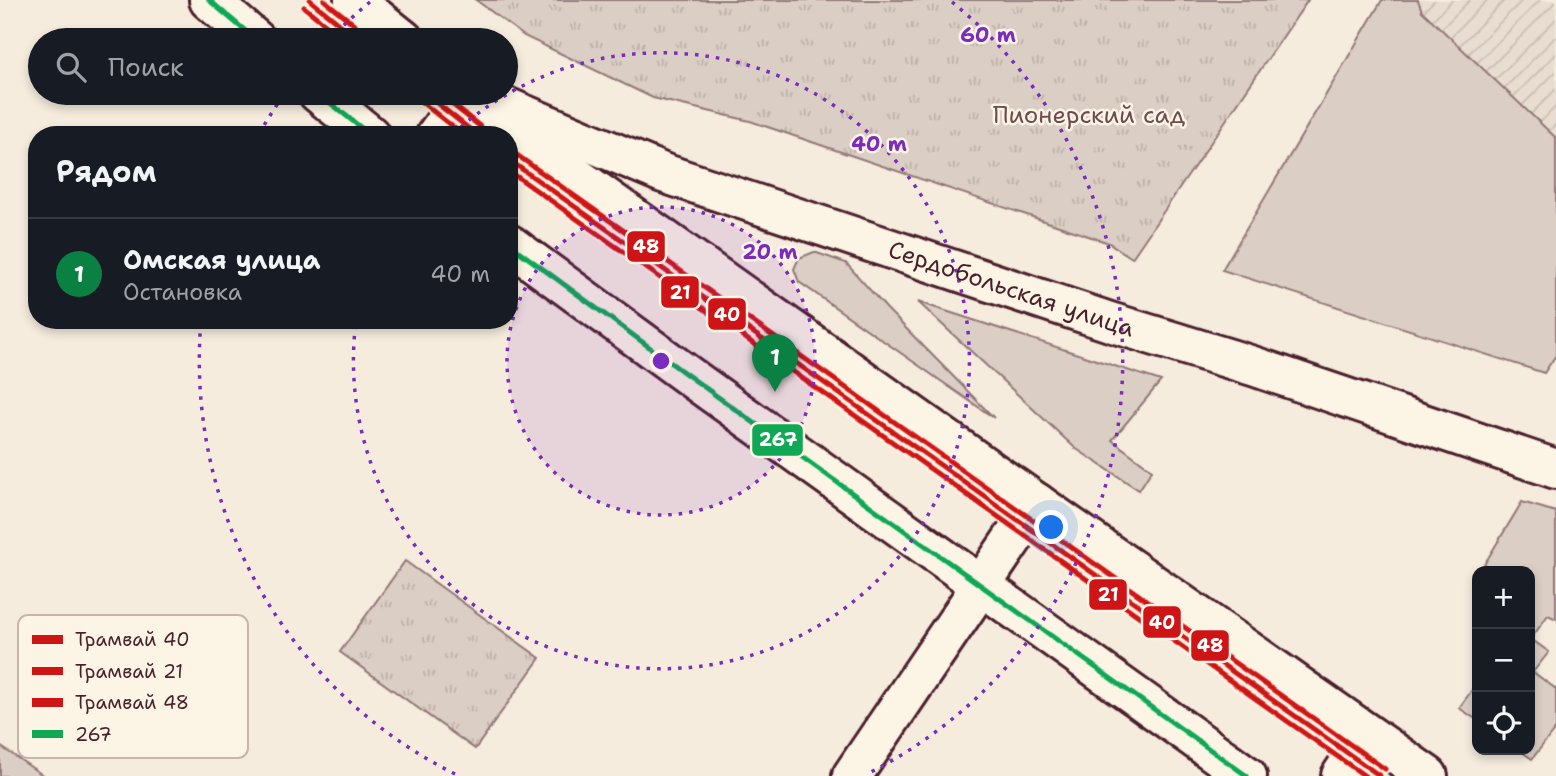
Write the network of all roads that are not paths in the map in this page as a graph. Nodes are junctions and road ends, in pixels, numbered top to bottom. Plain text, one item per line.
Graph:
1 (209, 0) edge
2 (355, 0) edge
3 (242, 28) edge
4 (389, 28) edge
5 (332, 105) edge
6 (460, 105) edge
7 (484, 105) edge
8 (498, 105) edge
9 (359, 126) edge
10 (443, 126) edge
11 (511, 126) edge
12 (518, 131) edge
13 (518, 251) edge
14 (1556, 469) edge
15 (1037, 503) junction
16 (982, 584) junction
17 (1368, 734) junction
18 (852, 776) edge
19 (1247, 776) edge
20 (1341, 776) edge
21 (1428, 776) edge

1 - 3 main road
2 - 4 main road
5 - 9 main road
6 - 10 main road
7 - 11 main road
8 - 14 main road, Сердобольская улица
12 - 15 main road
13 - 16 main road
15 - 16 main road
15 - 17 main road
16 - 18 main road
16 - 19 main road
17 - 20 main road
17 - 21 main road

